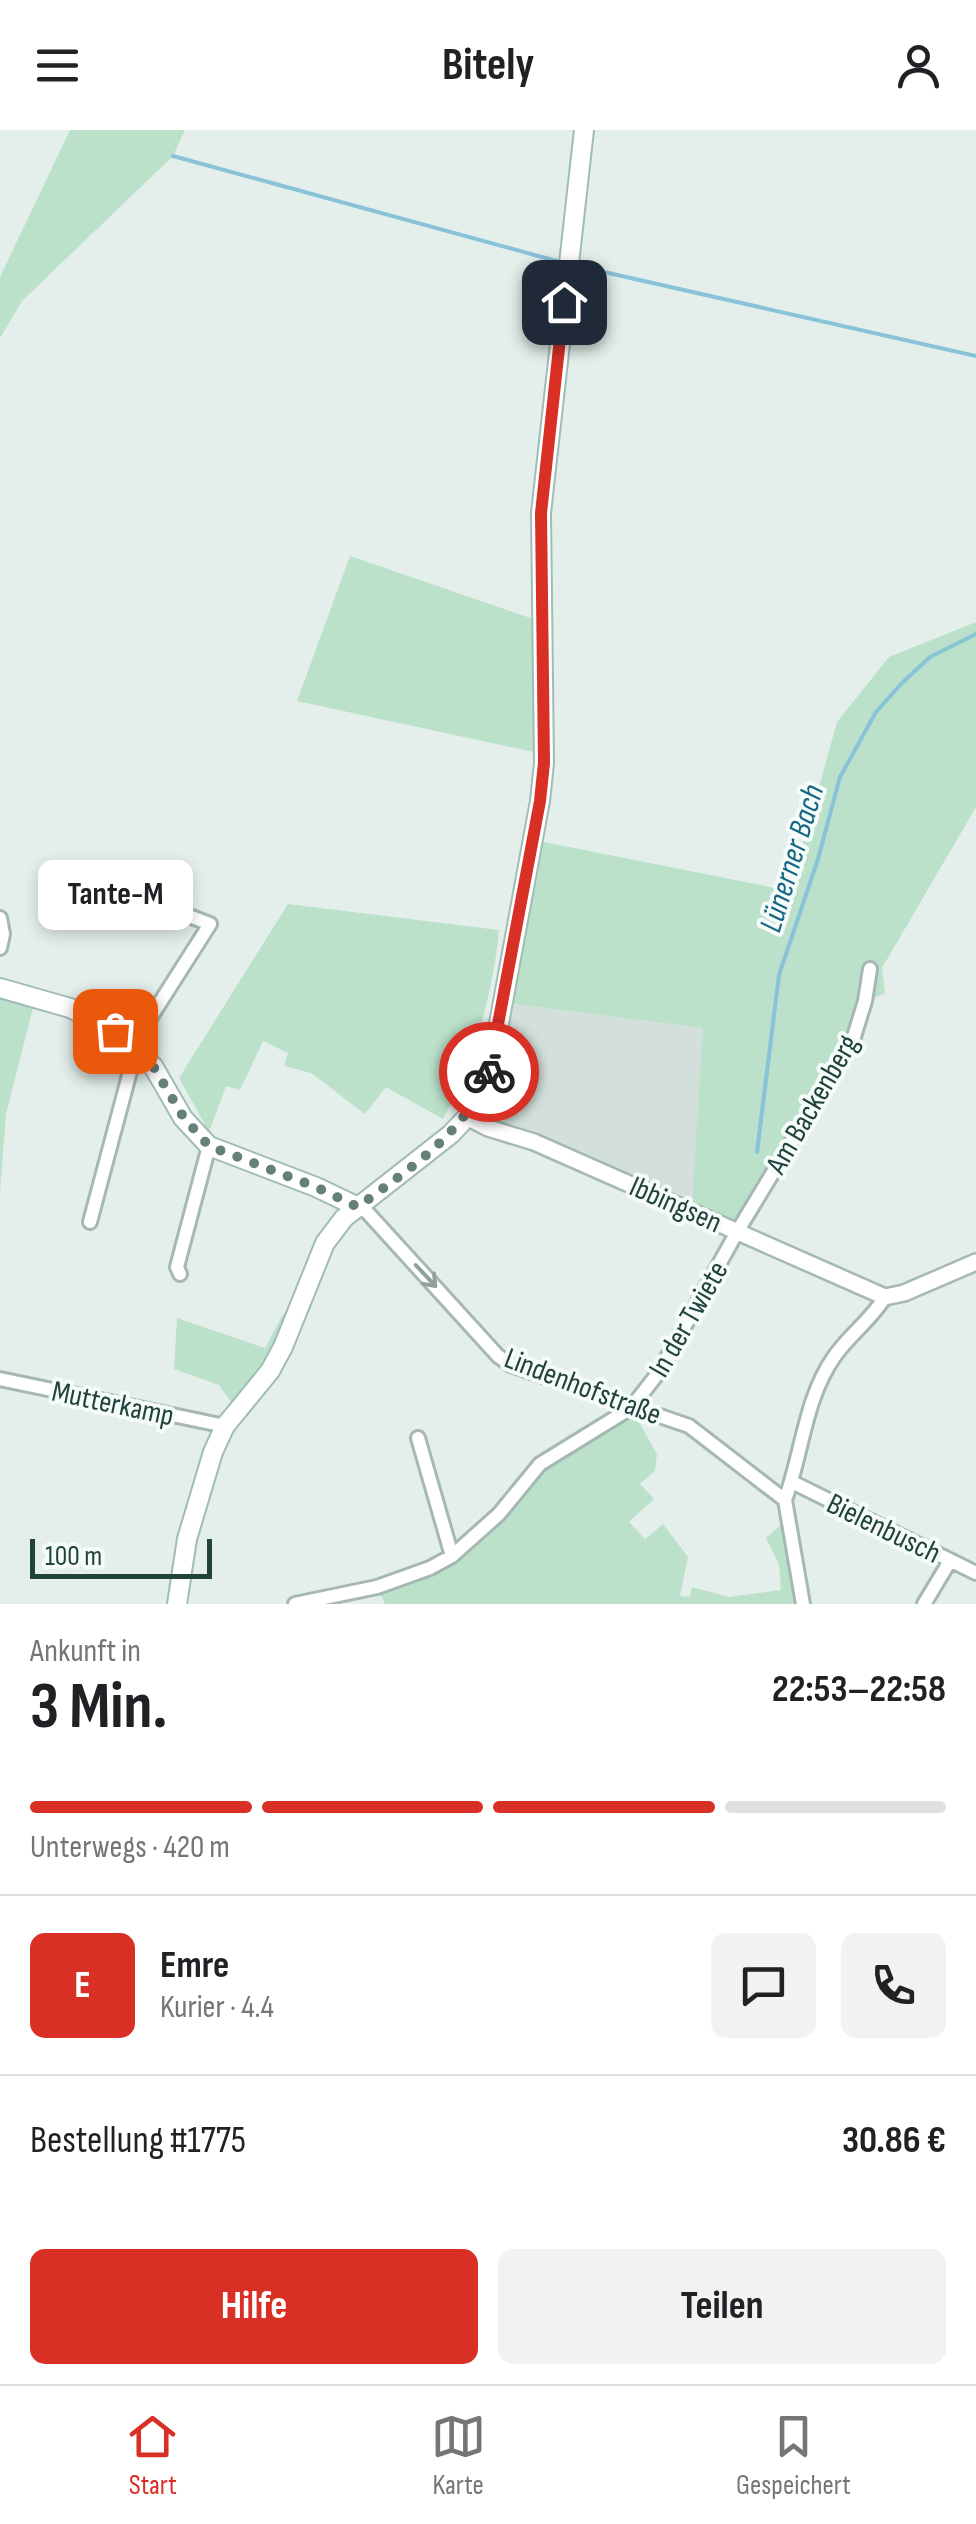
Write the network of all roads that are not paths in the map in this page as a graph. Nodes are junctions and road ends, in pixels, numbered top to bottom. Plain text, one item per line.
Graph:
1 (584, 130) edge
2 (90, 878) dead end
3 (0, 918) edge
4 (0, 948) edge
5 (870, 969) dead end
6 (0, 988) edge
7 (135, 1048) junction
8 (466, 1117) junction
9 (209, 1146) junction
10 (358, 1207) junction
11 (90, 1222) dead end
12 (737, 1232) junction
13 (976, 1262) edge
14 (180, 1274) dead end
15 (884, 1296) junction
16 (0, 1379) edge
17 (631, 1408) junction
18 (226, 1426) junction
19 (418, 1438) dead end
20 (792, 1482) junction
21 (785, 1500) junction
22 (452, 1556) junction
23 (950, 1561) junction
24 (976, 1573) edge
25 (177, 1604) edge
26 (295, 1604) edge
27 (803, 1604) edge
28 (924, 1604) edge

1 - 8 main road
2 - 7 street
3 - 4 street
5 - 12 street, Am Backenberg
6 - 7 main road
7 - 9 main road
7 - 11 street
8 - 10 main road
8 - 12 street, Ibbingsen
9 - 10 main road
9 - 14 street
10 -> 17 street, Lindenhofstraße
10 - 18 main road
12 - 15 street, Ibbingsen
12 - 17 street, In der Twiete
13 - 15 street
15 - 20 street
16 - 18 street, Mutterkamp
17 - 21 street, Lindenhofstraße
17 - 22 street, In der Twiete
18 - 25 main road
19 - 22 street
20 - 21 street
20 - 23 street, Bielenbusch
21 - 27 street
22 - 26 street, In der Twiete
23 - 24 street, Bielenbusch
23 - 28 street

